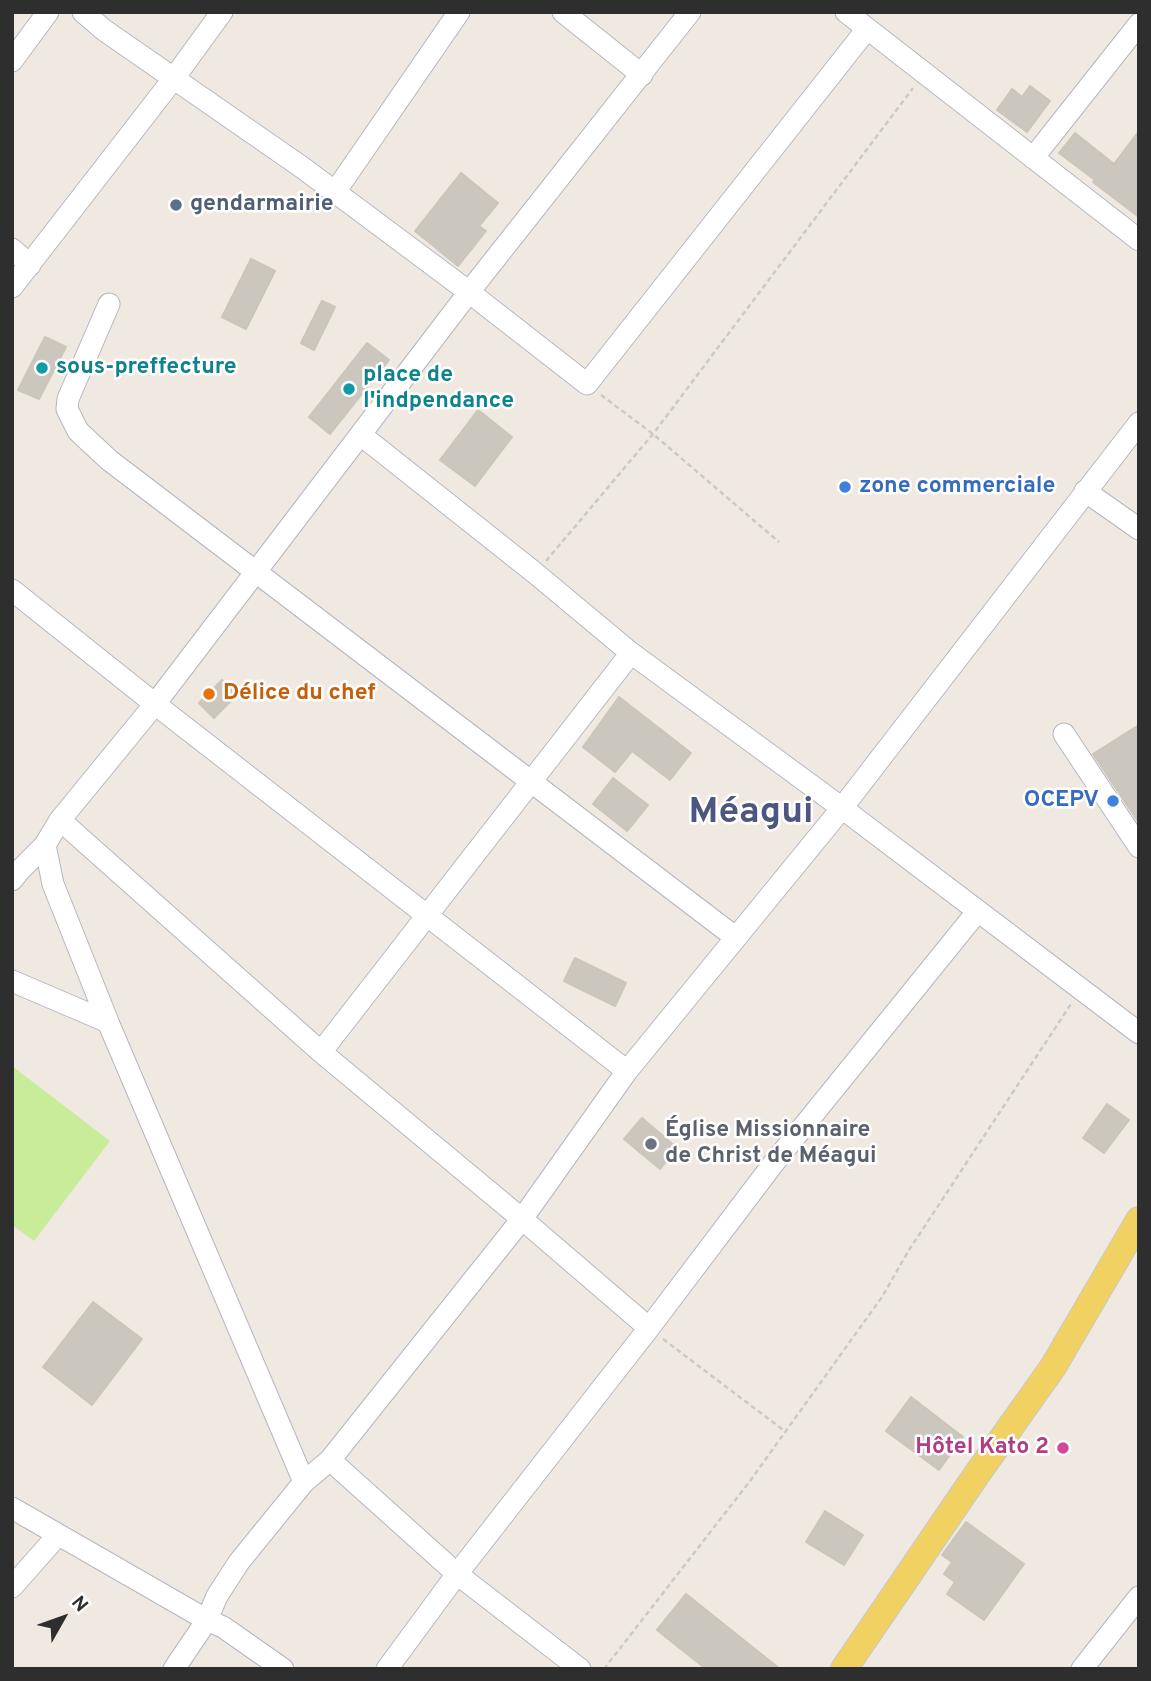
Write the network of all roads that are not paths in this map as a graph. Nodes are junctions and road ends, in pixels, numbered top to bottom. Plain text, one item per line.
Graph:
1 (48, 12) edge
2 (83, 12) edge
3 (222, 12) edge
4 (459, 12) edge
5 (563, 12) edge
6 (690, 12) edge
7 (846, 12) edge
8 (1130, 12) edge
9 (867, 29) junction
10 (1136, 31) edge
11 (12, 61) edge
12 (642, 75) junction
13 (174, 78) junction
14 (1032, 158) junction
15 (335, 192) junction
16 (1139, 240) edge
17 (12, 249) edge
18 (30, 265) junction
19 (12, 287) edge
20 (469, 292) junction
21 (109, 304) dead end
22 (1139, 423) edge
23 (361, 435) junction
24 (1086, 491) junction
25 (1139, 529) edge
26 (255, 573) junction
27 (12, 590) edge
28 (631, 653) junction
29 (155, 704) junction
30 (1064, 734) dead end
31 (530, 782) junction
32 (842, 808) junction
33 (60, 820) junction
34 (45, 845) junction
35 (1139, 846) edge
36 (12, 880) edge
37 (977, 912) junction
38 (428, 915) junction
39 (735, 937) junction
40 (12, 981) edge
41 (108, 1022) junction
42 (1139, 1033) edge
43 (321, 1052) junction
44 (627, 1071) junction
45 (522, 1219) junction
46 (1139, 1220) edge
47 (649, 1328) junction
48 (330, 1460) junction
49 (304, 1482) junction
50 (12, 1508) edge
51 (58, 1535) junction
52 (457, 1574) junction
53 (12, 1587) edge
54 (1139, 1597) edge
55 (207, 1620) junction
56 (174, 1669) edge
57 (283, 1669) edge
58 (387, 1669) edge
59 (580, 1669) edge
60 (844, 1669) edge
61 (1082, 1669) edge

1 - 11 street
2 - 13 street
3 - 13 street
4 - 15 street
5 - 12 street
6 - 12 street
7 - 9 street
8 - 10 street
9 - 14 street
9 - 20 street
10 - 14 street
12 - 20 street
13 - 15 street
13 - 18 street
14 - 16 street
15 - 20 street
17 - 18 street
18 - 19 street
20 - 23 street
21 - 26 street
22 - 24 street
23 - 26 street
23 - 28 street
24 - 25 street
24 - 32 street
26 - 29 street
26 - 31 street
27 - 29 street
28 - 31 street
28 - 32 street
29 - 33 street
29 - 38 street
30 - 35 street
31 - 38 street
31 - 39 street
32 - 37 street
32 - 39 street
33 - 34 street
33 - 43 street
34 - 36 street
34 - 41 street
37 - 42 street
37 - 47 street
38 - 43 street
38 - 44 street
39 - 44 street
40 - 41 street
41 - 49 street
43 - 45 street
44 - 45 street
45 - 47 street
45 - 48 street
46 - 60 main road
47 - 52 street
48 - 49 street
48 - 52 street
49 - 55 street
50 - 51 street
51 - 53 street
51 - 55 street
52 - 58 street
52 - 59 street
54 - 61 street
55 - 56 street
55 - 57 street

